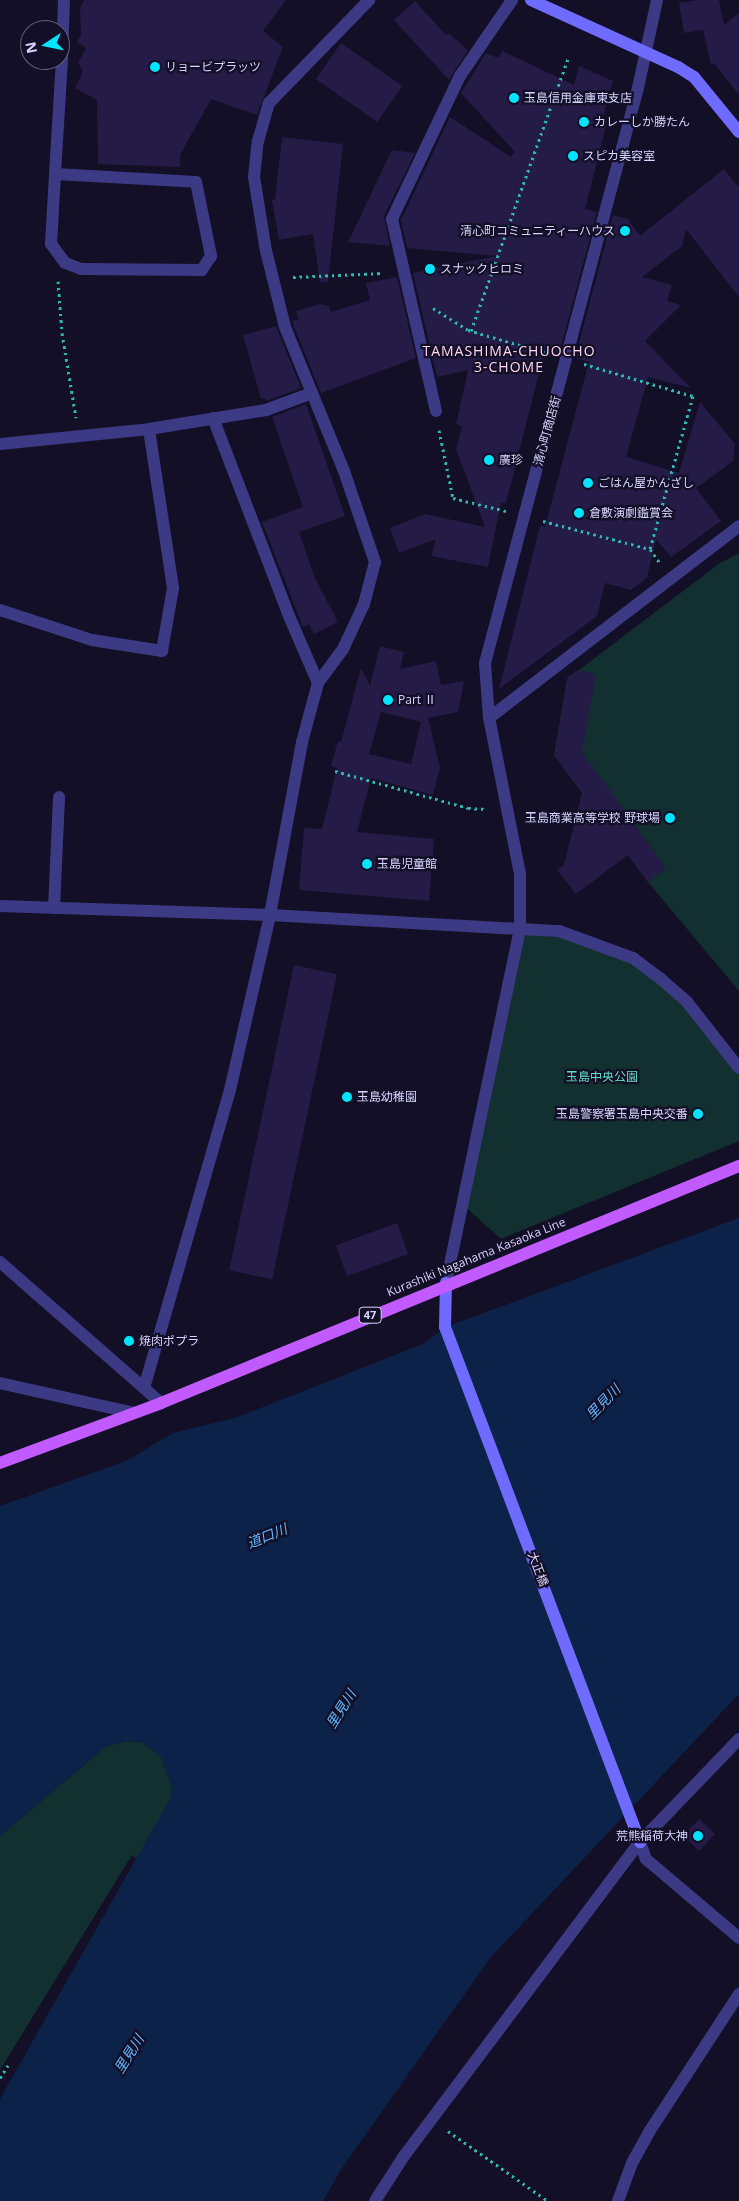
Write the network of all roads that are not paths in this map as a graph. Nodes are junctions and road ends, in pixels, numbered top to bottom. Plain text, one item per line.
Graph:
1 (64, 0) edge
2 (369, 0) edge
3 (512, 0) edge
4 (531, 0) edge
5 (657, 0) edge
6 (646, 52) junction
7 (739, 132) edge
8 (55, 174) junction
9 (312, 394) junction
10 (436, 411) road end
11 (213, 418) junction
12 (149, 428) junction
13 (0, 444) edge
14 (739, 526) edge
15 (0, 610) edge
16 (318, 683) junction
17 (489, 718) junction
18 (59, 797) dead end
19 (0, 906) edge
20 (54, 908) junction
21 (270, 915) junction
22 (520, 928) junction
23 (739, 1068) edge
24 (739, 1166) edge
25 (0, 1262) edge
26 (446, 1284) junction
27 (0, 1383) edge
28 (144, 1388) junction
29 (161, 1403) junction
30 (134, 1413) junction
31 (0, 1463) edge
32 (739, 1739) edge
33 (640, 1842) junction
34 (739, 1938) edge
35 (739, 1994) edge
36 (375, 2201) edge
37 (618, 2201) edge

1 - 8 street
2 - 9 street
3 - 10 street
4 - 6 street
5 - 6 street, 清心町商店街
6 - 7 street
6 - 17 street, 清心町商店街
8 - 8 street
9 - 11 street
9 - 16 street
11 - 12 street
11 - 16 street
12 - 13 street
12 - 15 street
14 - 17 street
16 - 21 street
17 - 22 street, 清心町商店街
18 - 20 street
19 - 20 street
20 - 21 street
21 - 22 street
21 - 28 street
22 - 23 street
22 - 26 street, 清心町商店街
24 - 26 main road, Kurashiki Nagahama Kasaoka Line / 47
25 - 28 street
26 - 29 main road, Kurashiki Nagahama Kasaoka Line / 47
26 - 33 street, 大正橋
27 - 30 street
28 - 29 street
29 - 30 main road, Kurashiki Nagahama Kasaoka Line / 47
30 - 31 main road, Kurashiki Nagahama Kasaoka Line / 47
32 - 33 street
33 - 34 street
33 - 36 street
35 - 37 street

